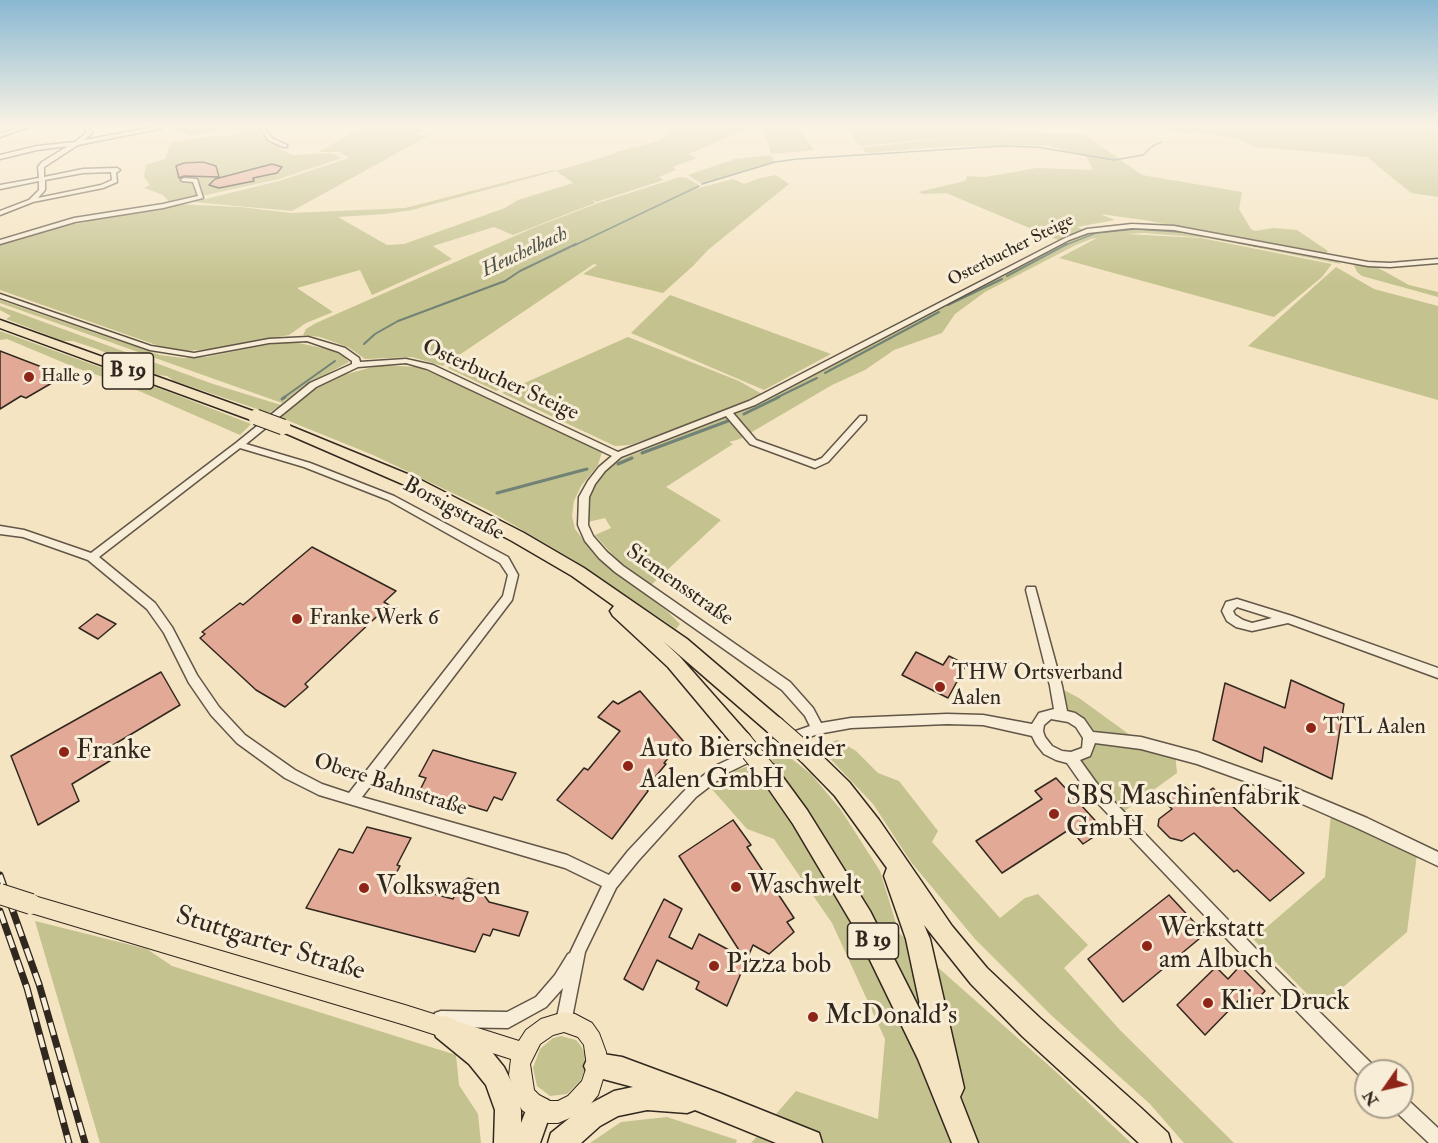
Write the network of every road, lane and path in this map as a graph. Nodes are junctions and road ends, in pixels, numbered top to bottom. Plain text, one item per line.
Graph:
1 (41, 178) edge
2 (43, 178) edge
3 (114, 178) edge
4 (184, 180) dead end
5 (0, 187) edge
6 (31, 201) junction
7 (0, 213) edge
8 (0, 242) edge
9 (1438, 261) edge
10 (0, 296) edge
11 (0, 324) edge
12 (356, 365) junction
13 (729, 414) junction
14 (863, 418) dead end
15 (239, 445) junction
16 (618, 455) junction
17 (0, 530) edge
18 (92, 557) junction
19 (561, 562) junction
20 (1031, 590) dead end
21 (1288, 619) dead end
22 (1438, 672) edge
23 (1061, 714) junction
24 (818, 729) junction
25 (1037, 731) junction
26 (1089, 737) junction
27 (1071, 758) junction
28 (352, 800) junction
29 (872, 827) junction
30 (1438, 859) edge
31 (611, 883) junction
32 (0, 894) edge
33 (578, 951) junction
34 (405, 1015) junction
35 (564, 1022) junction
36 (445, 1028) junction
37 (523, 1053) junction
38 (1355, 1059) edge
39 (597, 1066) junction
40 (719, 1106) junction
41 (539, 1109) junction
42 (1414, 1117) edge
43 (961, 1132) edge
44 (1438, 1140) edge
45 (507, 1143) edge
46 (527, 1143) edge
47 (561, 1143) edge
48 (809, 1143) edge
49 (1158, 1143) edge

1 - 5 street
2 - 6 street
3 - 6 street
4 - 8 street
6 - 7 street
9 - 13 street, Osterbucher Steige
10 - 12 street
11 - 19 highway, B 19, bridge
12 - 15 street, Osterbucher Steige
12 - 16 street, Osterbucher Steige
13 - 14 street
13 - 16 street, Osterbucher Steige
15 - 18 street, Osterbucher Steige
15 - 28 street, Borsigstraße
16 - 24 street, Siemensstraße
17 - 18 street, Obere Bahnstraße
18 - 28 street, Obere Bahnstraße
19 - 29 highway, B 19, bridge
19 - 43 highway, B 19, bridge
20 - 23 street
21 - 22 street
23 - 25 street
23 - 26 street
24 - 25 street
24 - 31 street
25 - 27 street
26 - 27 street
26 - 30 street
27 - 38 street
28 - 31 street, Obere Bahnstraße
29 - 43 highway, B 19
29 - 49 highway, B 19
31 - 33 street
32 - 34 main road, Stuttgarter Straße, bridge
33 - 34 street
33 - 35 street
34 - 36 main road, Stuttgarter Straße
35 - 37 main road
35 - 39 main road
36 - 37 main road, Stuttgarter Straße
36 - 45 highway
37 - 41 main road
39 - 40 highway
39 - 41 main road
40 - 47 highway
40 - 48 highway
41 - 46 highway
42 - 44 street

